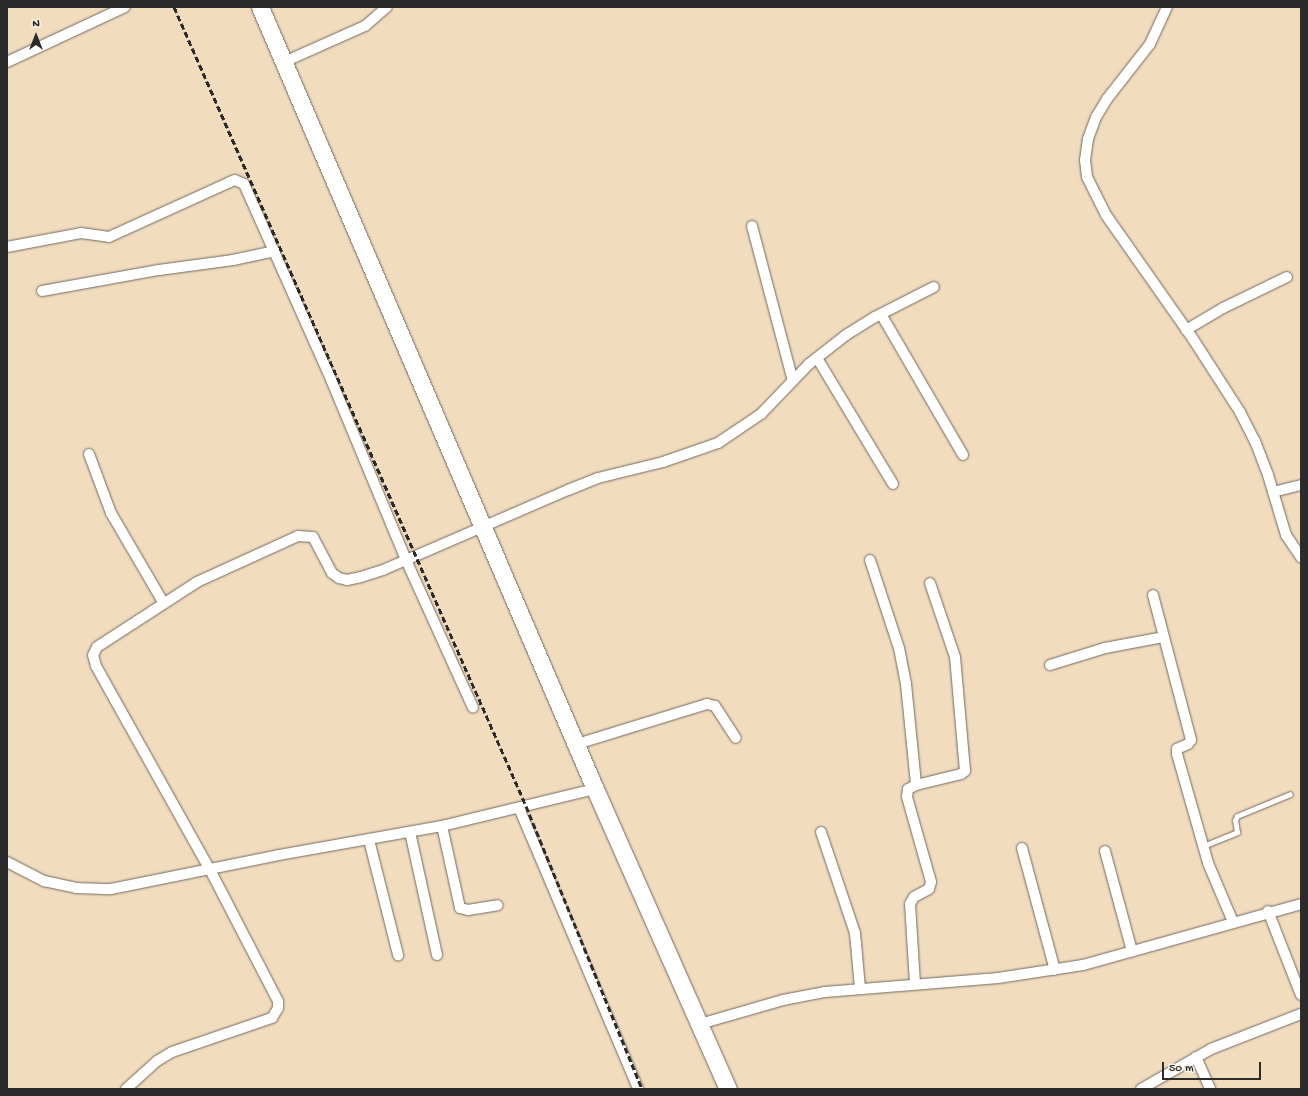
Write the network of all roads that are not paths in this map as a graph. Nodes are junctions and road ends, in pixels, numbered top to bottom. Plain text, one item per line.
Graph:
1 (125, 7) edge
2 (260, 7) edge
3 (387, 7) edge
4 (1166, 7) edge
5 (7, 62) edge
6 (284, 62) junction
7 (752, 226) dead end
8 (7, 247) edge
9 (275, 251) junction
10 (1287, 277) dead end
11 (934, 287) dead end
12 (42, 291) dead end
13 (881, 314) junction
14 (1186, 330) junction
15 (817, 358) junction
16 (793, 381) junction
17 (89, 454) dead end
18 (963, 455) dead end
19 (893, 484) dead end
20 (1301, 486) edge
21 (1273, 492) junction
22 (483, 526) junction
23 (1301, 557) edge
24 (406, 560) junction
25 (870, 560) dead end
26 (930, 583) dead end
27 (1153, 595) dead end
28 (163, 602) junction
29 (1163, 636) junction
30 (1050, 665) dead end
31 (473, 708) dead end
32 (736, 738) dead end
33 (577, 744) junction
34 (916, 785) junction
35 (595, 789) junction
36 (1290, 794) dead end
37 (519, 808) junction
38 (442, 826) junction
39 (410, 832) junction
40 (821, 832) dead end
41 (370, 840) junction
42 (1203, 846) junction
43 (1022, 848) dead end
44 (1104, 851) dead end
45 (7, 862) edge
46 (210, 870) junction
47 (498, 904) dead end
48 (1301, 904) edge
49 (1268, 911) junction
50 (1233, 922) junction
51 (1132, 951) junction
52 (398, 955) dead end
53 (437, 955) dead end
54 (1055, 970) junction
55 (915, 984) junction
56 (860, 988) junction
57 (1301, 995) edge
58 (1301, 1014) edge
59 (700, 1024) junction
60 (1196, 1057) junction
61 (126, 1089) edge
62 (638, 1089) edge
63 (728, 1089) edge
64 (1141, 1089) edge
65 (1210, 1089) edge

1 - 5 street
2 - 6 highway
3 - 6 street
4 - 14 street
6 - 22 highway
7 - 16 street
8 - 9 street
9 - 12 street
9 - 24 street
10 - 14 street
11 - 13 street
13 - 15 street
13 - 18 street
14 - 21 street
15 - 16 street
15 - 19 street
16 - 22 street
17 - 28 street
20 - 21 street
21 - 23 street
22 - 24 street
22 - 33 highway
24 - 28 street
24 - 31 street
25 - 34 street
26 - 34 street
27 - 29 street
28 - 46 street
29 - 30 street
29 - 42 street
32 - 33 street
33 - 35 highway
34 - 55 street
35 - 37 street
35 - 59 highway
36 - 42 lane
37 - 38 street
37 - 62 street
38 - 39 street
38 - 47 street
39 - 41 street
39 - 53 street
40 - 56 street
41 - 46 street
41 - 52 street
42 - 50 street
43 - 54 street
44 - 51 street
45 - 46 street
46 - 61 street
48 - 49 street
49 - 50 street
49 - 57 street
50 - 51 street
51 - 54 street
54 - 55 street
55 - 56 street
56 - 59 street
58 - 60 street
59 - 63 highway
60 - 64 street
60 - 65 street

